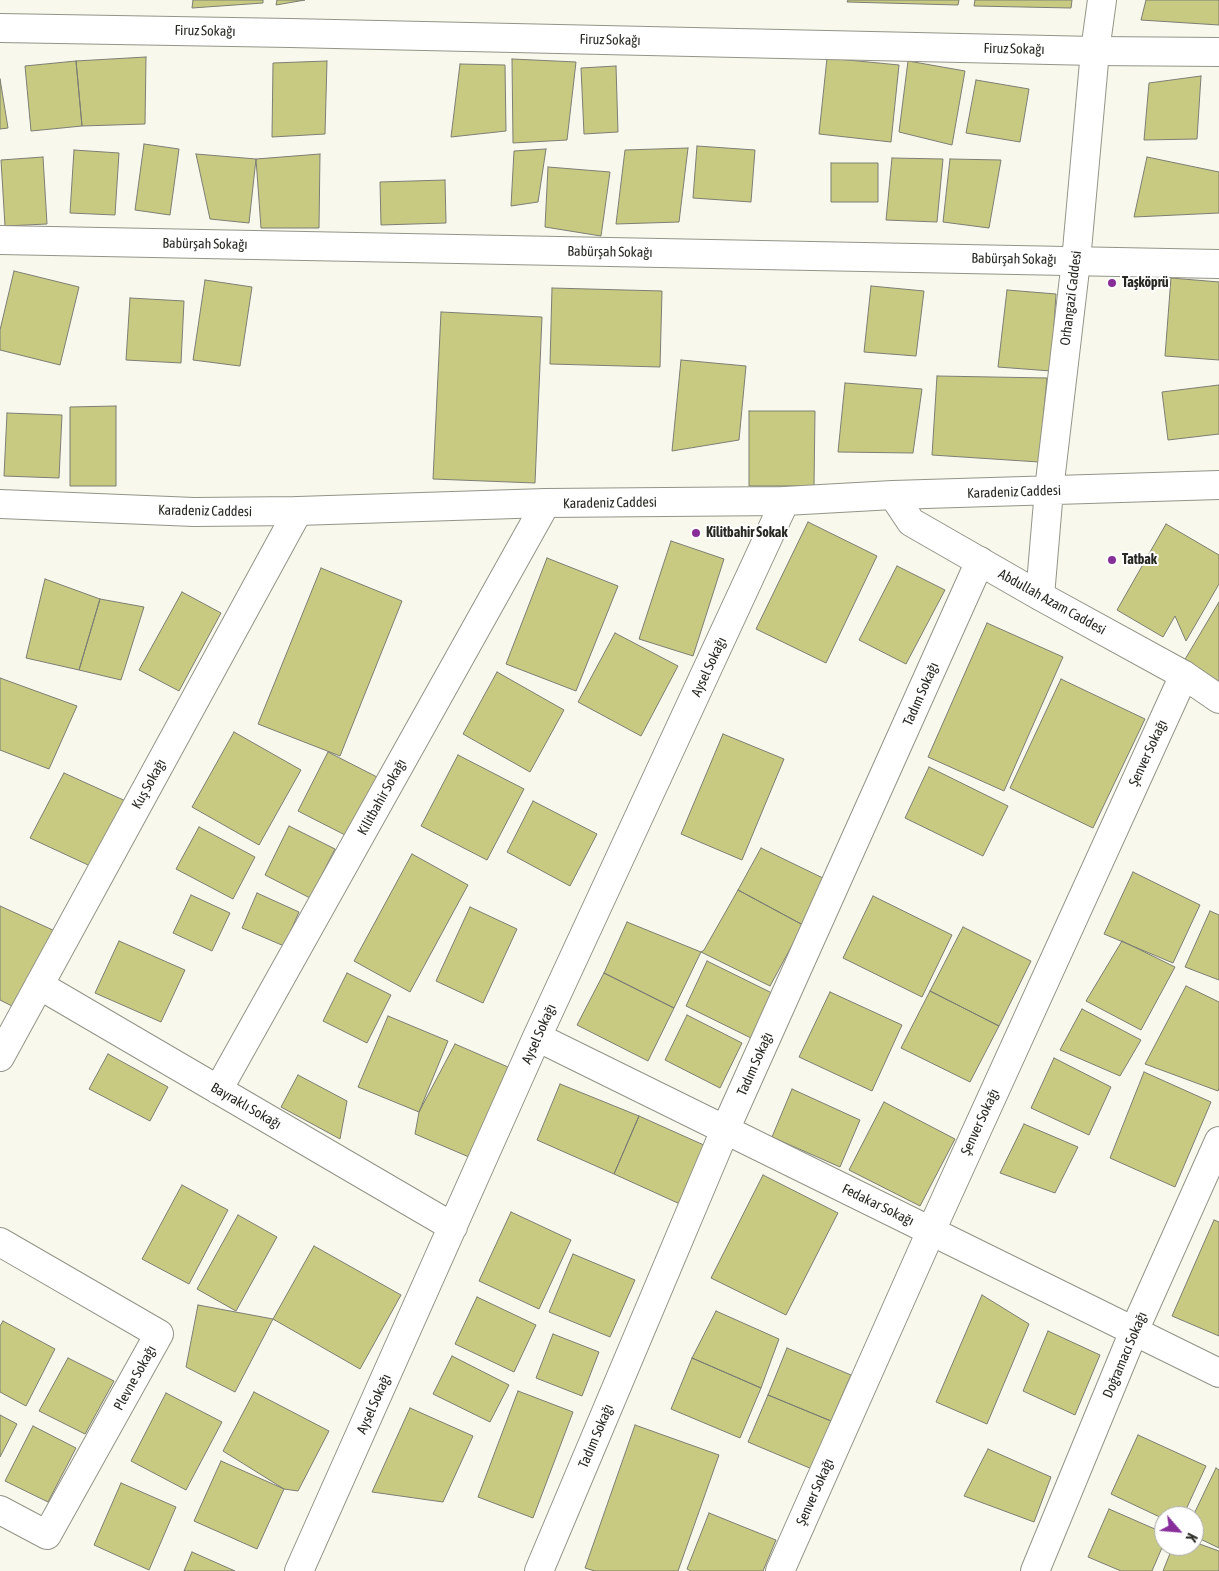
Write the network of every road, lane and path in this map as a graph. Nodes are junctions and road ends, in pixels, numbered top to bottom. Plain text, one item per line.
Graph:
1 (1102, 0) edge
2 (0, 28) edge
3 (1095, 51) junction
4 (1219, 52) edge
5 (0, 240) edge
6 (1076, 261) junction
7 (1219, 264) edge
8 (1219, 485) edge
9 (1049, 490) junction
10 (893, 495) junction
11 (785, 501) junction
12 (546, 503) junction
13 (0, 504) edge
14 (298, 510) junction
15 (980, 561) junction
16 (1040, 596) junction
17 (1184, 674) junction
18 (1219, 699) edge
19 (39, 985) junction
20 (537, 1038) junction
21 (0, 1057) edge
22 (218, 1090) junction
23 (725, 1130) junction
24 (1219, 1141) edge
25 (453, 1226) junction
26 (931, 1231) junction
27 (0, 1242) edge
28 (1134, 1331) junction
29 (1219, 1372) edge
30 (0, 1510) edge
31 (299, 1571) edge
32 (539, 1571) edge
33 (780, 1571) edge
34 (1034, 1571) edge

1 - 3 street, Orhangazi Caddesi
2 - 3 street, Firuz Sokağı
3 - 4 street, Firuz Sokağı
3 - 6 street, Orhangazi Caddesi
5 - 6 street, Babürşah Sokağı
6 - 7 street, Babürşah Sokağı
6 - 9 street, Orhangazi Caddesi
8 - 9 street, Karadeniz Caddesi
9 - 10 street, Karadeniz Caddesi
9 - 16 street, Orhangazi Caddesi
10 - 11 street, Karadeniz Caddesi
10 - 15 street, Abdullah Azam Caddesi
11 - 12 street, Karadeniz Caddesi
11 - 20 street, Aysel Sokağı
12 - 14 street, Karadeniz Caddesi
12 - 22 street, Kilitbahir Sokağı
13 - 14 street, Karadeniz Caddesi
14 - 19 street, Kuş Sokağı
15 - 16 street, Abdullah Azam Caddesi
15 - 23 street, Tadım Sokağı
16 - 17 street, Abdullah Azam Caddesi
17 - 18 street, Abdullah Azam Caddesi
17 - 26 street, Şenver Sokağı
19 - 21 street, Kuş Sokağı
19 - 22 street, Bayraklı Sokağı
20 - 23 street, Fedakar Sokağı
20 - 25 street, Aysel Sokağı
22 - 25 street, Bayraklı Sokağı
23 - 26 street, Fedakar Sokağı
23 - 32 street, Tadım Sokağı
24 - 28 street, Doğramacı Sokağı
25 - 31 street, Aysel Sokağı
26 - 28 street, Fedakar Sokağı
26 - 33 street, Şenver Sokağı
27 - 30 street, Plevne Sokağı
28 - 29 street, Fedakar Sokağı
28 - 34 street, Doğramacı Sokağı

